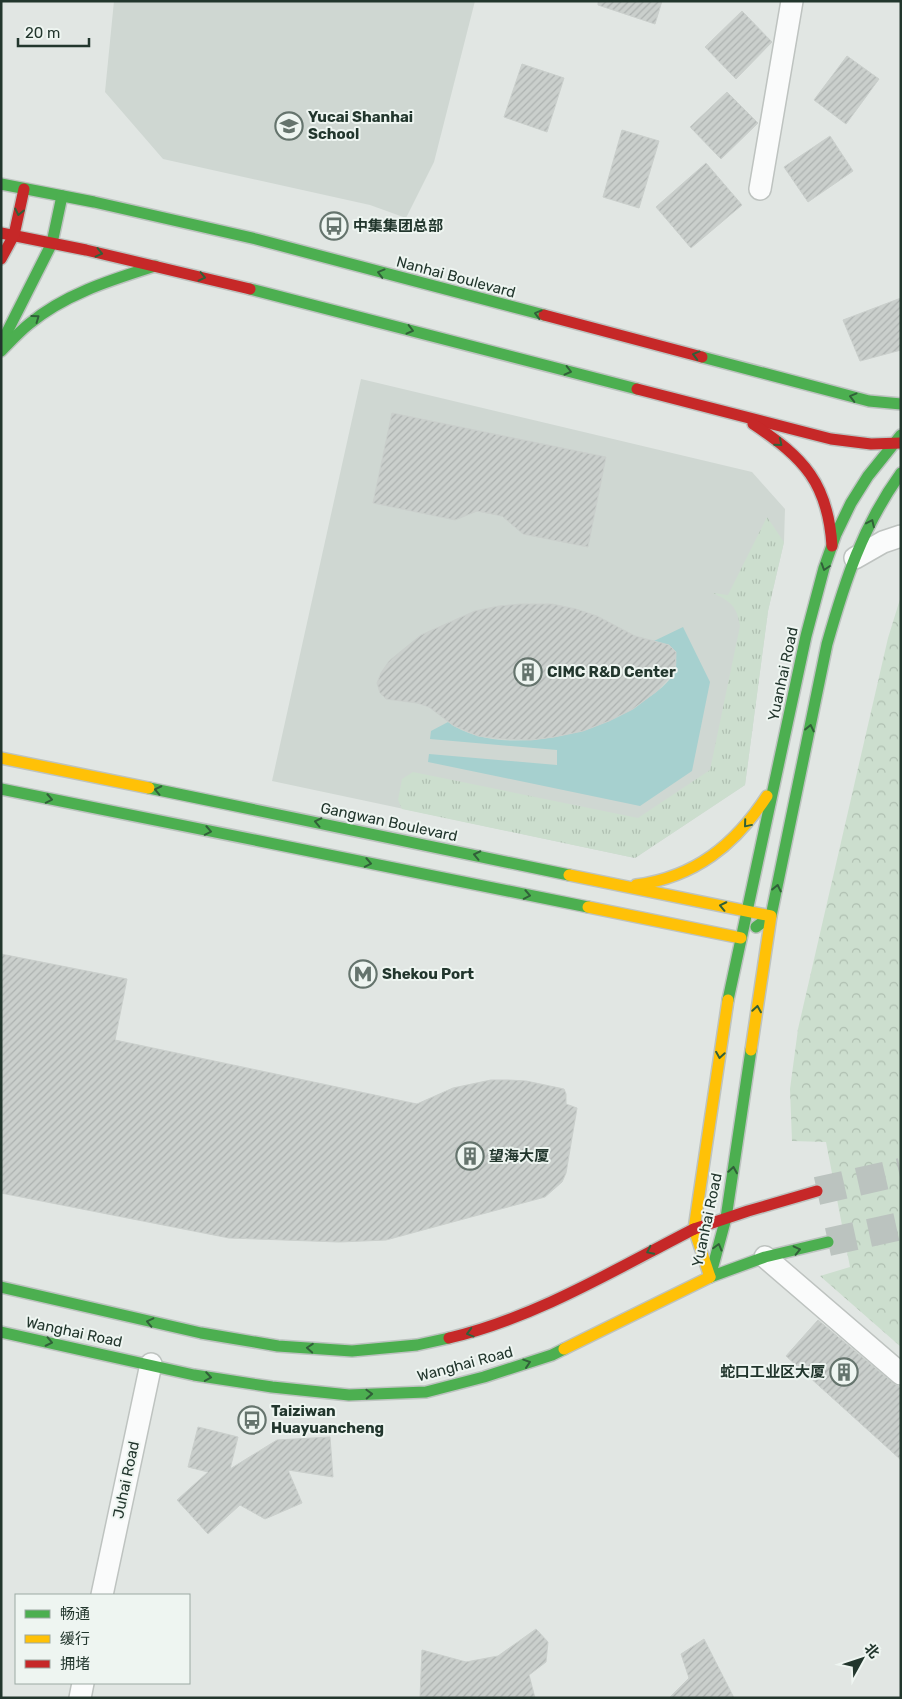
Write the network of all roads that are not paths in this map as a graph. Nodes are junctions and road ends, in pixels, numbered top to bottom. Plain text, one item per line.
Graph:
1 (792, 1) edge
2 (1, 184) edge
3 (24, 189) junction
4 (760, 189) dead end
5 (62, 196) junction
6 (1, 233) edge
7 (14, 235) junction
8 (52, 243) junction
9 (1, 259) edge
10 (154, 266) junction
11 (1, 343) edge
12 (1, 351) edge
13 (901, 404) edge
14 (739, 415) junction
15 (901, 435) edge
16 (897, 444) edge
17 (901, 473) edge
18 (901, 536) edge
19 (832, 546) junction
20 (855, 558) junction
21 (1, 758) edge
22 (774, 784) junction
23 (1, 789) edge
24 (627, 886) junction
25 (747, 911) junction
26 (771, 916) junction
27 (741, 938) junction
28 (817, 1191) tunnel mouth
29 (726, 1218) junction
30 (694, 1229) junction
31 (828, 1242) tunnel mouth
32 (765, 1257) junction
33 (710, 1277) junction
34 (1, 1288) edge
35 (1, 1332) edge
36 (151, 1364) junction
37 (901, 1374) edge
38 (102, 1594) edge
39 (83, 1684) edge
40 (80, 1698) edge

1 - 4 street
2 - 3 main road, Nanhai Boulevard
3 - 5 main road, Nanhai Boulevard
3 -> 7 main road
5 - 8 main road
13 -> 5 main road, Nanhai Boulevard
6 - 7 main road
7 - 8 main road
7 - 9 main road
8 -> 10 main road
8 - 11 main road
12 -> 10 main road
10 -> 14 main road
14 - 16 main road
14 -> 19 main road
15 - 16 main road, Yuanhai Road
16 - 19 main road, Yuanhai Road
20 -> 17 main road, Yuanhai Road
18 - 20 street
19 -> 22 main road, Yuanhai Road
26 -> 20 main road, Yuanhai Road
24 -> 21 main road, Gangwan Boulevard
22 -> 24 main road
22 - 25 main road, Yuanhai Road
23 -> 27 main road
25 -> 24 main road, Gangwan Boulevard
25 - 26 main road, Gangwan Boulevard
25 - 27 main road, Yuanhai Road
26 - 27 main road
29 -> 26 main road, Yuanhai Road
27 -> 30 main road, Yuanhai Road
28 - 29 main road, Wanghai Road
29 - 30 main road, Wanghai Road
33 -> 29 main road, Yuanhai Road
30 - 33 main road, Yuanhai Road
30 -> 34 main road, Wanghai Road
32 -> 31 main road, Wanghai Road
32 - 33 main road, Wanghai Road
32 - 37 street
36 -> 33 main road, Wanghai Road
35 -> 36 main road, Wanghai Road
36 - 38 street, Juhai Road
39 - 40 street

